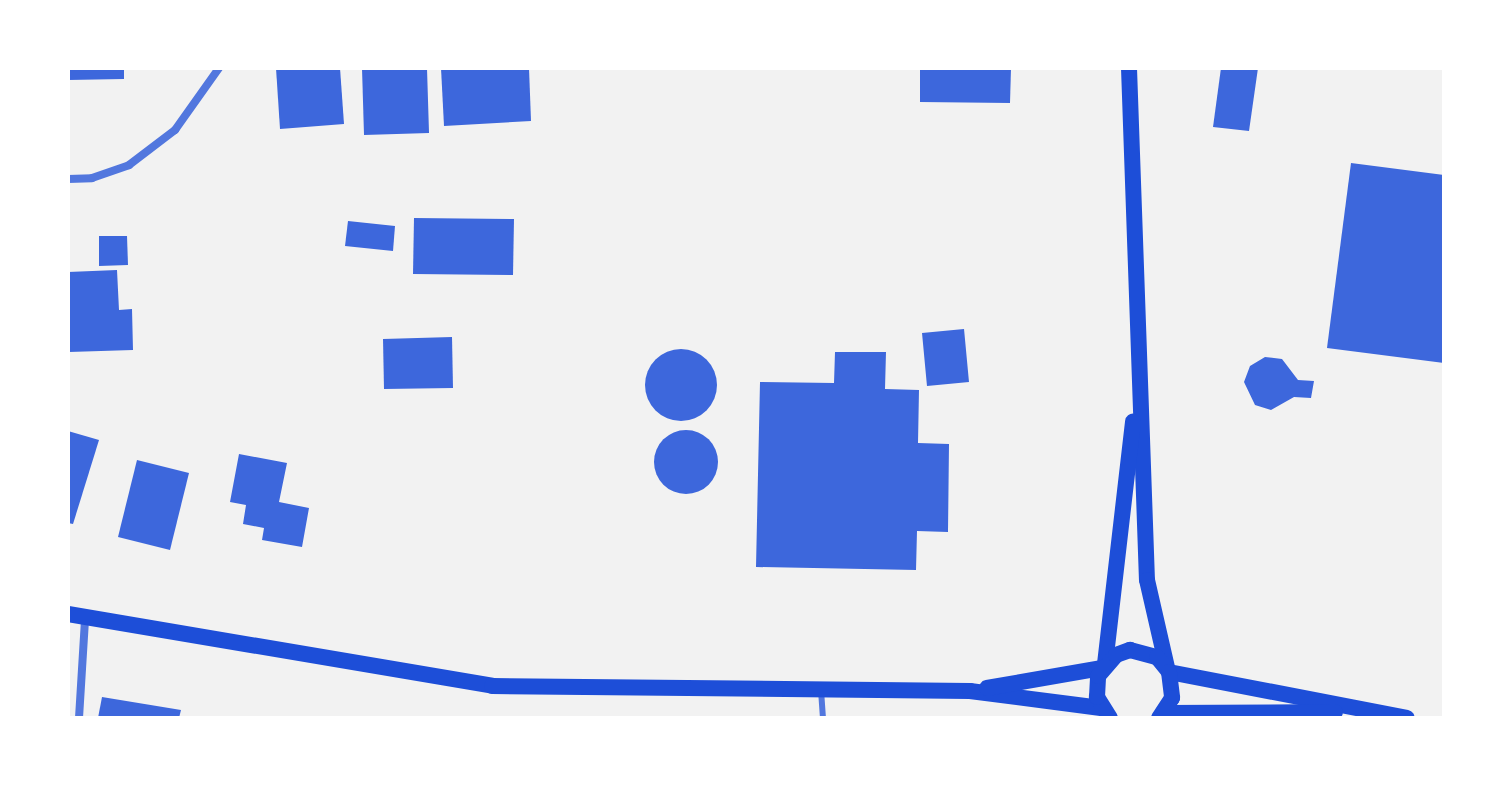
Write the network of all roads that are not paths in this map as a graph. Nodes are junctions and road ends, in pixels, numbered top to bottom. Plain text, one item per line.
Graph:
1 (219, 68) edge
2 (1129, 68) edge
3 (68, 179) edge
4 (1138, 389) junction
5 (68, 614) edge
6 (85, 619) junction
7 (1104, 666) junction
8 (1168, 669) junction
9 (821, 688) junction
10 (970, 691) junction
11 (1369, 711) junction
12 (1106, 715) edge
13 (1161, 717) edge
14 (79, 718) edge
15 (823, 718) edge
16 (1407, 718) edge

1 - 3 street
2 - 4 main road
4 - 7 main road
4 - 8 main road
5 - 6 main road
6 - 9 main road
6 - 14 street
7 - 8 main road
7 - 10 main road
7 - 12 main road
8 - 11 main road
8 - 13 main road
9 - 10 main road
9 - 15 lane
10 - 12 main road
11 - 13 main road
11 - 16 main road

